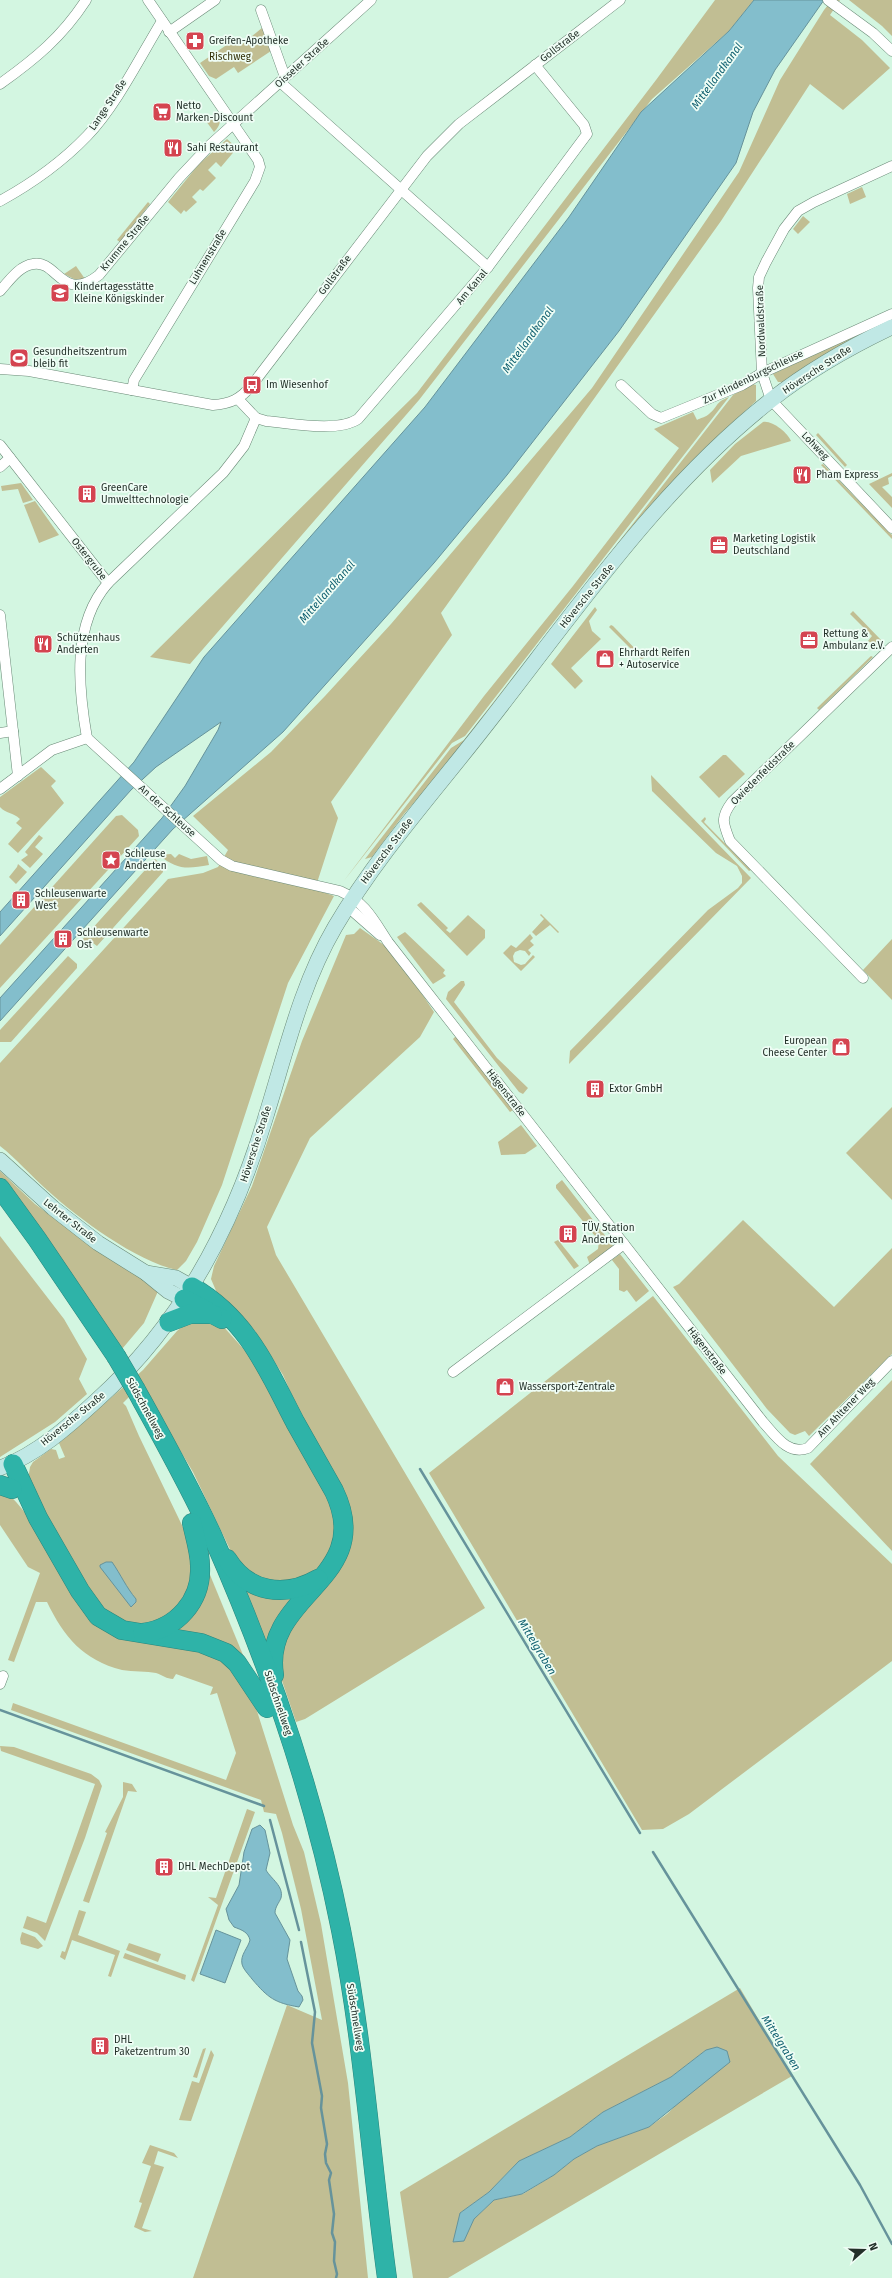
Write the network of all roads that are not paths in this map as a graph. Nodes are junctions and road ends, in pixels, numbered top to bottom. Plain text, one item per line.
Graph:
1 (86, 0) edge
2 (148, 0) edge
3 (371, 0) edge
4 (620, 0) edge
5 (214, 1) edge
6 (833, 3) edge
7 (261, 10) dead end
8 (162, 21) junction
9 (169, 32) junction
10 (892, 52) edge
11 (535, 65) junction
12 (283, 80) junction
13 (0, 84) edge
14 (233, 125) junction
15 (892, 166) edge
16 (400, 189) junction
17 (0, 201) edge
18 (488, 267) junction
19 (0, 291) edge
20 (892, 314) edge
21 (892, 327) edge
22 (0, 369) edge
23 (762, 373) junction
24 (621, 385) dead end
25 (132, 390) junction
26 (238, 399) junction
27 (771, 400) junction
28 (256, 418) junction
29 (0, 445) edge
30 (10, 458) junction
31 (0, 467) edge
32 (892, 528) edge
33 (108, 583) junction
34 (0, 615) edge
35 (892, 647) edge
36 (3, 665) edge
37 (13, 731) junction
38 (0, 733) edge
39 (87, 738) junction
40 (18, 776) junction
41 (0, 789) edge
42 (351, 902) junction
43 (863, 978) dead end
44 (0, 1160) edge
45 (0, 1188) edge
46 (0, 1204) edge
47 (624, 1244) junction
48 (188, 1293) junction
49 (212, 1314) junction
50 (168, 1322) junction
51 (238, 1326) junction
52 (112, 1360) junction
53 (892, 1361) edge
54 (452, 1372) dead end
55 (132, 1393) junction
56 (797, 1451) joint
57 (5, 1477) edge
58 (38, 1518) junction
59 (192, 1524) junction
60 (211, 1534) junction
61 (321, 1578) junction
62 (140, 1634) junction
63 (272, 1704) junction
64 (375, 2278) edge
65 (388, 2278) edge

1 - 13 street
2 - 8 street, Luhnenstraße
3 - 12 street, Oisseler Straße
4 - 11 street, Gollstraße
5 - 9 street
6 - 10 street
7 - 12 street
8 - 9 street, Luhnenstraße
8 - 17 street, Lange Straße
9 - 14 street, Luhnenstraße
11 - 16 street, Gollstraße
11 - 18 street, Am Kanal
12 - 14 street, Oisseler Straße
12 - 16 street
14 - 19 street, Krumme Straße
14 - 25 street, Luhnenstraße
15 - 23 street, Nordwaldstraße
16 - 18 street
16 - 26 street, Gollstraße
18 - 28 street, Am Kanal
20 - 23 street, Zur Hindenburgschleuse
21 - 27 main road, Höversche Straße
22 - 25 street
23 - 24 street, Zur Hindenburgschleuse
23 - 27 street, Nordwaldstraße
25 - 26 street
26 - 28 street
27 - 32 street, Lohweg
27 - 42 main road, Höversche Straße
28 - 33 street
29 - 30 street, Ostergrube
30 - 31 street
30 - 33 street, Ostergrube
33 - 39 street, Ostergrube
34 - 36 street
35 - 43 street, Owiedenfeldstraße
36 - 37 street
37 - 38 street
37 - 40 street
39 - 40 street
39 - 42 street, An der Schleuse
40 - 41 street
42 - 47 street, Hägenstraße
42 - 48 main road, Höversche Straße
44 - 48 main road, Lehrter Straße
45 - 52 highway, Südschnellweg
46 - 52 highway, Südschnellweg
47 - 54 street
47 - 56 street, Hägenstraße
48 - 49 highway
48 - 50 main road, Höversche Straße
48 - 51 highway
49 - 50 highway
49 - 51 highway
50 - 57 main road, Höversche Straße
51 - 61 highway
52 - 55 highway, Südschnellweg, bridge
53 - 56 street, Am Ahltener Weg
55 - 59 highway, Südschnellweg
55 - 60 highway, Südschnellweg
57 - 58 highway
57 - 58 highway
58 - 62 highway
59 - 62 highway
59 - 63 highway, Südschnellweg
60 - 61 highway
60 - 63 highway, Südschnellweg
61 - 63 highway
62 - 63 highway
63 - 64 highway, Südschnellweg
63 - 65 highway, Südschnellweg

